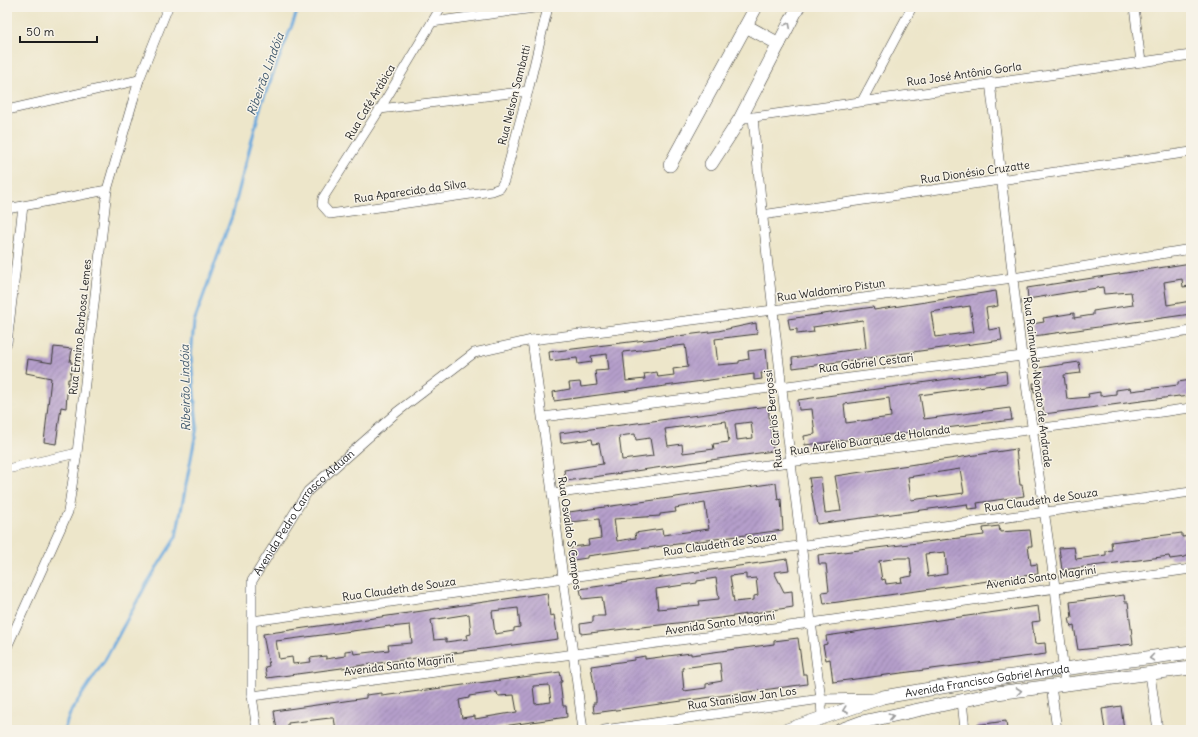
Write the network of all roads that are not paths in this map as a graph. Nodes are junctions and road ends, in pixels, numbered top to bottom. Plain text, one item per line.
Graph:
1 (168, 7) edge
2 (441, 7) edge
3 (542, 7) edge
4 (548, 7) edge
5 (756, 7) edge
6 (798, 7) edge
7 (921, 7) edge
8 (1134, 7) edge
9 (911, 8) edge
10 (432, 22) junction
11 (746, 26) junction
12 (779, 44) junction
13 (1191, 55) edge
14 (1141, 62) junction
15 (139, 80) junction
16 (990, 82) junction
17 (528, 91) junction
18 (862, 101) junction
19 (380, 109) junction
20 (7, 110) edge
21 (746, 118) junction
22 (1191, 152) edge
23 (710, 164) dead end
24 (670, 165) dead end
25 (1001, 181) junction
26 (500, 188) joint
27 (107, 190) junction
28 (23, 206) junction
29 (7, 209) edge
30 (324, 209) joint
31 (762, 215) junction
32 (1191, 249) edge
33 (1013, 278) junction
34 (773, 310) junction
35 (1191, 331) edge
36 (532, 340) junction
37 (7, 343) edge
38 (474, 353) joint
39 (1022, 356) junction
40 (782, 386) junction
41 (1191, 408) edge
42 (543, 418) junction
43 (1032, 430) junction
44 (77, 454) junction
45 (790, 463) junction
46 (7, 469) edge
47 (1191, 492) edge
48 (552, 494) junction
49 (1043, 512) junction
50 (801, 545) junction
51 (1191, 569) edge
52 (564, 579) junction
53 (1055, 587) junction
54 (252, 621) junction
55 (811, 624) junction
56 (7, 646) edge
57 (1191, 652) edge
58 (573, 655) junction
59 (1191, 668) edge
60 (1064, 670) junction
61 (1150, 674) junction
62 (1065, 685) junction
63 (1051, 686) junction
64 (252, 696) junction
65 (883, 697) junction
66 (821, 699) junction
67 (962, 701) junction
68 (822, 718) junction
69 (863, 726) edge
70 (257, 730) edge
71 (583, 730) edge
72 (604, 730) edge
73 (787, 730) edge
74 (840, 730) edge
75 (965, 730) edge
76 (1057, 730) edge
77 (1158, 730) edge

1 - 15 street, Rua Ermino Barbosa Lemes
2 - 10 street, Rua Café Arábica
3 - 10 street
4 - 17 street, Rua Nelson Sambatti
5 - 11 main road
12 -> 6 main road
7 - 9 street
8 - 14 street
9 - 18 street
10 - 19 street, Rua Café Arábica
11 - 12 main road
11 - 24 main road
12 - 21 main road
13 - 14 street, Rua José Antônio Gorla
14 - 16 street, Rua José Antônio Gorla
15 - 20 street
15 - 27 street, Rua Ermino Barbosa Lemes
16 - 18 street, Rua José Antônio Gorla
16 - 25 street, Rua Raimundo Nonato de Andrade
17 - 19 street
17 - 26 street, Rua Nelson Sambatti
18 - 21 street, Rua José Antônio Gorla
19 - 30 street, Rua Café Arábica
21 - 23 main road
21 - 31 street, Rua Carlos Bergossi
22 - 25 street, Rua Dionésio Cruzatte
25 - 31 street, Rua Dionésio Cruzatte
25 - 33 street, Rua Raimundo Nonato de Andrade
26 - 30 street, Rua Aparecido da Silva
27 - 28 street
27 - 44 street, Rua Ermino Barbosa Lemes
28 - 29 street
28 - 37 street
31 - 34 street, Rua Carlos Bergossi
32 - 33 street, Rua Waldomiro Pistun
33 - 34 street, Rua Waldomiro Pistun
33 - 39 street, Rua Raimundo Nonato de Andrade
34 - 36 street, Rua Waldomiro Pistun
34 - 40 street, Rua Carlos Bergossi
35 - 39 street, Rua Gabriel Cestari
36 - 38 street, Rua Waldomiro Pistun
36 - 42 street, Rua Osvaldo S Campos
38 - 54 street, Avenida Pedro Carrasco Alduan
39 - 40 street, Rua Gabriel Cestari
39 - 43 street, Rua Raimundo Nonato de Andrade
40 - 42 street, Rua Gabriel Cestari
40 - 45 street, Rua Carlos Bergossi
41 - 43 street, Rua Aurélio Buarque de Holanda
42 - 48 street, Rua Osvaldo S Campos
43 - 45 street, Rua Aurélio Buarque de Holanda
43 - 49 street, Rua Raimundo Nonato de Andrade
44 - 46 street
44 - 56 street, Rua Ermino Barbosa Lemes
45 - 48 street, Rua Aurélio Buarque de Holanda
45 - 50 street, Rua Carlos Bergossi
47 - 49 street, Rua Claudeth de Souza
48 - 52 street, Rua Osvaldo S Campos
49 - 50 street, Rua Claudeth de Souza
49 - 53 street, Rua Raimundo Nonato de Andrade
50 - 52 street, Rua Claudeth de Souza
50 - 55 street, Rua Carlos Bergossi
51 - 53 street, Avenida Santo Magrini
52 - 54 street, Rua Claudeth de Souza
52 - 58 street, Rua Osvaldo S Campos
53 - 55 street, Avenida Santo Magrini
53 - 60 street, Rua Raimundo Nonato de Andrade
54 - 64 street, Avenida Pedro Carrasco Alduan
55 - 58 street, Avenida Santo Magrini
55 - 66 street, Rua Carlos Bergossi
57 -> 60 main road, Avenida Francisco Gabriel Arruda
58 - 64 street, Avenida Santo Magrini
58 - 71 street, Rua Osvaldo S Campos
59 - 61 main road, Avenida Francisco Gabriel Arruda
60 - 62 street, Rua Raimundo Nonato de Andrade
60 - 65 main road, Avenida Francisco Gabriel Arruda
61 - 62 main road, Avenida Francisco Gabriel Arruda
61 - 77 street
62 - 63 main road, Avenida Francisco Gabriel Arruda
67 -> 63 main road, Avenida Francisco Gabriel Arruda
63 - 76 street
64 - 70 street, Avenida Pedro Carrasco Alduan
65 - 66 street, Rua Stanislaw Jan Los
65 -> 68 main road, Avenida Francisco Gabriel Arruda
66 - 68 street, Rua Carlos Bergossi
66 - 72 street, Rua Stanislaw Jan Los
69 -> 67 main road, Avenida Francisco Gabriel Arruda
67 - 75 street
68 - 73 main road, Avenida Francisco Gabriel Arruda
69 - 74 main road, Avenida Francisco Gabriel Arruda

